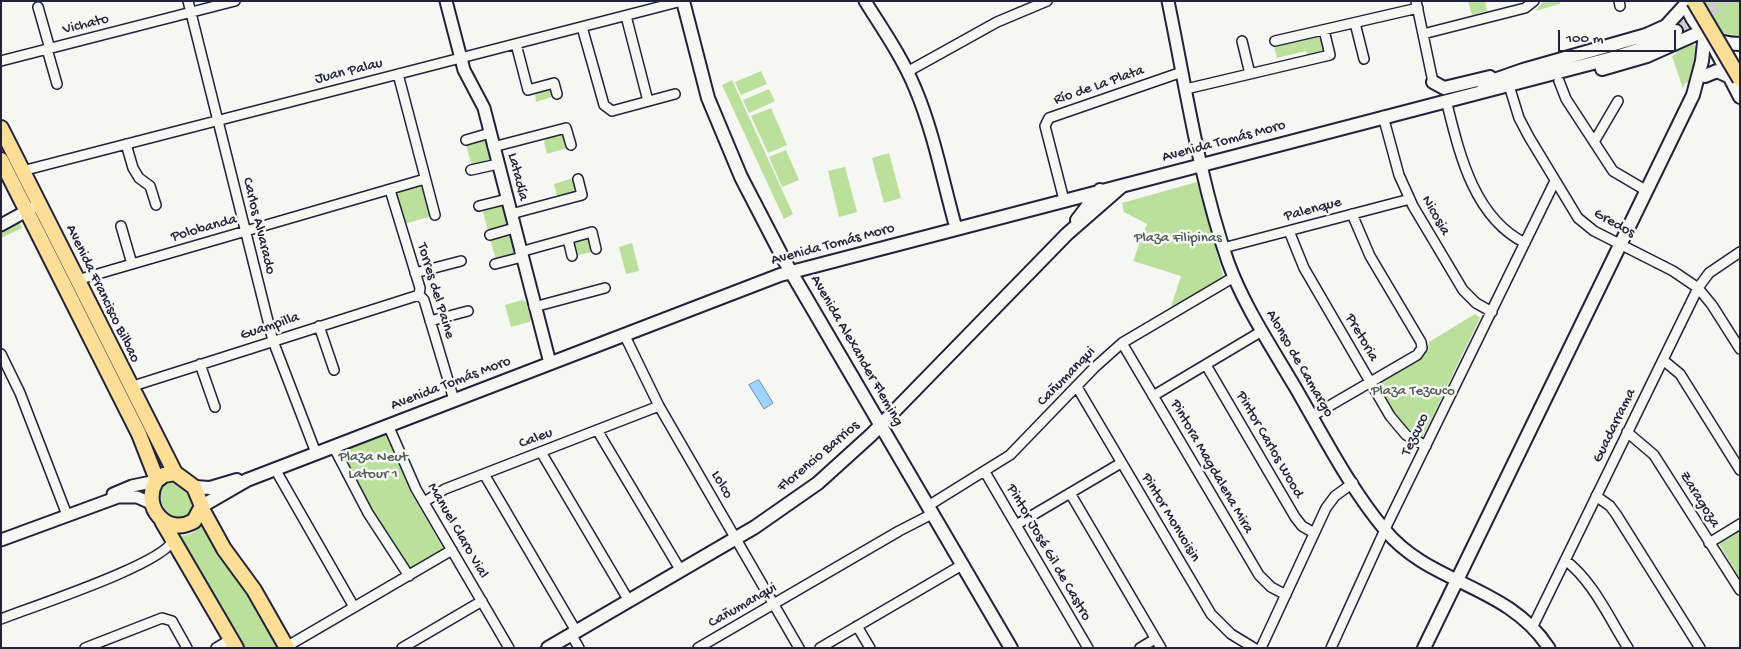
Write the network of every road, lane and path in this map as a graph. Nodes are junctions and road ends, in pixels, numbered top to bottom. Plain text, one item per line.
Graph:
1 (188, 1) edge
2 (235, 1) edge
3 (446, 1) edge
4 (683, 1) edge
5 (865, 1) edge
6 (1047, 1) edge
7 (1168, 1) edge
8 (1534, 1) edge
9 (1701, 1) edge
10 (1689, 2) edge
11 (1417, 5) edge
12 (38, 7) dead end
13 (190, 13) junction
14 (626, 16) junction
15 (1355, 22) junction
16 (582, 27) junction
17 (1324, 30) junction
18 (1676, 32) tunnel mouth
19 (1423, 34) junction
20 (1706, 34) junction
21 (1242, 41) dead end
22 (1275, 41) dead end
23 (516, 44) junction
24 (1737, 44) edge
25 (48, 49) junction
26 (1718, 57) junction
27 (460, 58) junction
28 (1364, 59) dead end
29 (1, 61) edge
30 (1740, 66) edge
31 (908, 72) junction
32 (1182, 72) junction
33 (398, 74) junction
34 (1250, 74) junction
35 (1510, 74) junction
36 (1705, 76) junction
37 (1734, 78) edge
38 (1559, 81) junction
39 (1433, 82) junction
40 (57, 84) dead end
41 (1186, 89) junction
42 (1511, 92) junction
43 (557, 94) dead end
44 (675, 94) dead end
45 (1693, 95) junction
46 (1740, 97) edge
47 (1446, 100) junction
48 (648, 101) junction
49 (1618, 101) dead end
50 (1431, 104) junction
51 (1383, 116) junction
52 (218, 120) junction
53 (1, 128) edge
54 (490, 133) junction
55 (466, 140) dead end
56 (1594, 142) junction
57 (126, 144) junction
58 (570, 145) dead end
59 (494, 147) junction
60 (1, 160) edge
61 (498, 164) junction
62 (1202, 165) junction
63 (471, 170) dead end
64 (22, 171) junction
65 (425, 179) junction
66 (578, 179) dead end
67 (1555, 181) junction
68 (1124, 184) junction
69 (390, 190) junction
70 (1100, 190) junction
71 (1647, 191) junction
72 (507, 199) junction
73 (1410, 199) junction
74 (1064, 200) junction
75 (39, 203) junction
76 (156, 205) dead end
77 (479, 206) dead end
78 (27, 211) junction
79 (435, 214) dead end
80 (510, 214) junction
81 (1352, 214) junction
82 (1, 225) edge
83 (121, 226) dead end
84 (514, 228) junction
85 (956, 228) junction
86 (1289, 231) junction
87 (246, 232) junction
88 (1067, 234) junction
89 (490, 235) dead end
90 (568, 239) junction
91 (1525, 243) junction
92 (1621, 244) junction
93 (1224, 248) junction
94 (596, 249) dead end
95 (1740, 252) edge
96 (521, 254) junction
97 (572, 256) dead end
98 (461, 261) dead end
99 (132, 264) junction
100 (495, 264) dead end
101 (791, 272) junction
102 (415, 273) junction
103 (1234, 277) junction
104 (78, 280) junction
105 (605, 288) dead end
106 (1698, 288) junction
107 (419, 296) junction
108 (534, 307) junction
109 (468, 311) dead end
110 (1492, 312) junction
111 (430, 321) junction
112 (319, 326) junction
113 (1262, 331) junction
114 (624, 334) junction
115 (273, 341) junction
116 (1122, 343) junction
117 (1740, 349) edge
118 (1, 354) edge
119 (1663, 360) junction
120 (550, 363) junction
121 (200, 364) junction
122 (1206, 365) junction
123 (334, 370) dead end
124 (1370, 382) junction
125 (130, 387) junction
126 (1077, 388) junction
127 (1153, 396) junction
128 (454, 400) junction
129 (659, 406) junction
130 (215, 407) dead end
131 (1312, 416) junction
132 (388, 425) junction
133 (880, 426) junction
134 (597, 430) junction
135 (1627, 432) junction
136 (333, 446) junction
137 (1426, 446) junction
138 (541, 452) junction
139 (316, 453) junction
140 (1121, 463) junction
141 (276, 469) junction
142 (1740, 470) edge
143 (985, 472) junction
144 (175, 473) junction
145 (484, 474) junction
146 (157, 480) junction
147 (247, 480) junction
148 (1353, 483) junction
149 (194, 487) junction
150 (1070, 493) junction
151 (1596, 496) junction
152 (424, 502) junction
153 (96, 504) junction
154 (152, 504) junction
155 (202, 508) junction
156 (930, 510) junction
157 (67, 515) junction
158 (161, 520) junction
159 (1740, 524) edge
160 (1016, 525) junction
161 (1385, 530) junction
162 (1314, 533) junction
163 (736, 539) junction
164 (1, 540) edge
165 (1709, 543) junction
166 (173, 545) junction
167 (452, 550) junction
168 (1565, 560) junction
169 (962, 565) junction
170 (680, 570) junction
171 (409, 576) junction
172 (1458, 580) junction
173 (1740, 590) edge
174 (1286, 595) junction
175 (629, 600) junction
176 (482, 601) junction
177 (774, 604) junction
178 (354, 607) junction
179 (1, 619) edge
180 (857, 626) junction
181 (1533, 626) junction
182 (573, 633) junction
183 (1156, 639) junction
184 (233, 644) edge
185 (287, 647) edge
186 (1547, 647) edge
187 (85, 648) edge
188 (188, 648) edge
189 (216, 648) edge
190 (402, 648) edge
191 (509, 648) edge
192 (548, 648) edge
193 (579, 648) edge
194 (698, 648) edge
195 (799, 648) edge
196 (820, 648) edge
197 (870, 648) edge
198 (1011, 648) edge
199 (1088, 648) edge
200 (1140, 648) edge
201 (1161, 648) edge
202 (1254, 648) edge
203 (1261, 648) edge
204 (1331, 648) edge
205 (1424, 648) edge
206 (1628, 648) edge
207 (1700, 648) edge

1 - 13 street, Carlos Alvarado
2 - 13 street, Vichato
3 - 27 street, Latadía
4 - 14 street, Juan Palau
4 - 101 main road, Avenida Alexander Fleming
5 - 31 street
6 - 31 street
7 - 32 street, Alonso de Camargo
8 - 19 street
9 - 30 main road
10 - 20 main road
10 - 35 main road, Avenida Tomás Moro
10 - 37 main road, bridge
11 - 15 street
11 - 19 street
12 - 25 street
13 - 25 street, Vichato
13 - 52 street, Carlos Alvarado
14 - 16 street, Juan Palau
14 - 48 street
15 - 17 street
15 - 28 street
16 - 23 street, Juan Palau
16 - 48 street
17 - 22 street
17 - 34 street
18 - 47 main road, Avenida Tomás Moro
19 - 39 street
20 - 24 main road
20 - 26 main road
20 - 38 main road, Avenida Tomás Moro
20 - 45 main road
21 - 34 street
23 - 27 street, Juan Palau
23 - 43 street
24 - 26 main road
25 - 29 street, Vichato
25 - 40 street
26 - 36 main road
26 - 37 main road
27 - 33 street, Juan Palau
27 - 54 street, Latadía
31 - 85 street
32 - 41 street, Alonso de Camargo
32 - 74 street, Río de La Plata
33 - 52 street, Juan Palau
33 - 65 street
34 - 41 street
35 - 39 main road
35 - 47 main road, Avenida Tomás Moro
36 - 37 main road
36 - 45 main road
37 - 46 main road
38 - 42 main road, Avenida Tomás Moro
38 - 56 street
39 - 50 main road
41 - 62 street, Alonso de Camargo
42 - 47 main road, Avenida Tomás Moro
42 - 67 street, Gredos
44 - 48 street
45 - 71 main road
47 - 50 main road, Avenida Tomás Moro
47 - 91 street
49 - 56 street
50 - 51 main road, Avenida Tomás Moro
51 - 62 main road, Avenida Tomás Moro
51 - 73 street, Nicosia
52 - 57 street, Juan Palau
52 - 87 street, Carlos Alvarado
53 - 64 main road, Avenida Francisco Bilbao
54 - 55 street
54 - 59 street, Latadía
56 - 71 street
57 - 64 street, Juan Palau
57 - 76 street
58 - 59 street
59 - 61 street, Latadía
60 - 78 main road, Avenida Francisco Bilbao
61 - 63 street
61 - 72 street, Latadía
62 - 68 main road, Avenida Tomás Moro
62 - 93 street, Alonso de Camargo
64 - 75 main road, Avenida Francisco Bilbao
65 - 69 street, Polobanda
65 - 79 street
66 - 80 street
67 - 91 street, Tezcuco
67 - 92 street, Gredos
68 - 70 main road, Avenida Tomás Moro
68 - 88 main road, Florencio Barrios
69 - 87 street, Polobanda
69 - 102 street, Torres del Paine
70 - 74 main road, Avenida Tomás Moro
70 - 88 main road, Florencio Barrios
71 - 92 main road
72 - 77 street
72 - 80 street, Latadía
73 - 81 street, Palenque
73 - 110 street, Nicosia
74 - 85 main road, Avenida Tomás Moro
75 - 78 street
75 - 104 main road, Avenida Francisco Bilbao
78 - 82 street
78 - 146 main road, Avenida Francisco Bilbao
80 - 84 street, Latadía
81 - 86 street, Palenque
81 - 124 street
83 - 99 street
84 - 89 street
84 - 96 street, Latadía
85 - 101 main road, Avenida Tomás Moro
86 - 93 street, Palenque
86 - 124 street, Pretoria
87 - 99 street, Polobanda
87 - 115 street, Carlos Alvarado
88 - 133 main road, Florencio Barrios
90 - 94 street
90 - 96 street
90 - 97 street
91 - 110 street, Tezcuco
92 - 106 street, Gredos
92 - 172 main road
93 - 103 street, Alonso de Camargo
95 - 106 street, Guadarrama
96 - 100 street
96 - 108 street, Latadía
98 - 102 street
99 - 104 street, Polobanda
101 - 114 main road, Avenida Tomás Moro
101 - 133 main road, Avenida Alexander Fleming
102 - 107 street, Torres del Paine
103 - 113 street, Alonso de Camargo
103 - 116 street, Cañumanqui
104 - 125 main road, Avenida Francisco Bilbao
105 - 108 street
106 - 117 street, Gredos
106 - 119 street, Guadarrama
107 - 111 street, Torres del Paine
107 - 112 street, Guampilla
108 - 120 street, Latadía
109 - 111 street
110 - 137 street, Tezcuco
111 - 128 street, Torres del Paine
112 - 115 street, Guampilla
112 - 123 street
113 - 122 street
113 - 131 street, Alonso de Camargo
114 - 120 main road, Avenida Tomás Moro
114 - 129 street, Lolco
115 - 121 street, Guampilla
115 - 139 street, Carlos Alvarado
116 - 126 street, Cañumanqui
116 - 127 street, Pintora Magdalena Mira
118 - 157 street
119 - 135 street, Guadarrama
119 - 142 street
120 - 128 main road, Avenida Tomás Moro
121 - 125 street, Guampilla
121 - 130 street
122 - 127 street
122 - 162 street, Pintor Carlos Wood
124 - 131 street
124 - 137 street, Pretoria
125 - 144 main road, Avenida Francisco Bilbao
126 - 140 street, Pintor Monvoisin
126 - 143 street, Cañumanqui
127 - 174 street, Pintora Magdalena Mira
128 - 132 main road, Avenida Tomás Moro
129 - 134 street, Caleu
129 - 163 street, Lolco
131 - 148 street, Alonso de Camargo
132 - 136 main road, Avenida Tomás Moro
132 - 152 street, Manuel Claro Vial
133 - 156 main road, Avenida Alexander Fleming
133 - 163 main road, Florencio Barrios
134 - 138 street, Caleu
134 - 170 street
135 - 151 street, Guadarrama
135 - 165 street, Zaragoza
136 - 139 main road, Avenida Tomás Moro
136 - 171 street
137 - 161 street, Tezcuco
138 - 145 street, Caleu
138 - 175 street
139 - 141 main road, Avenida Tomás Moro
140 - 150 street
140 - 202 street, Pintor Monvoisin
141 - 147 main road, Avenida Tomás Moro
141 - 178 street
143 - 156 street, Cañumanqui
143 - 160 street, Pintor José Gil de Castro
144 - 146 main road
144 - 149 main road
145 - 152 street, Caleu
145 - 182 street
146 - 153 street
146 - 154 main road
147 - 149 main road, Avenida Tomás Moro
147 - 155 main road, Avenida Tomás Moro
148 - 161 street, Alonso de Camargo
148 - 162 street
149 - 155 main road
150 - 160 street
150 - 183 street
151 - 168 street, Guadarrama
151 - 207 street
152 - 167 street, Manuel Claro Vial
153 - 154 street
153 - 157 street
154 - 158 main road
155 - 158 main road
155 - 185 main road
156 - 169 main road, Avenida Alexander Fleming
156 - 177 street, Cañumanqui
157 - 164 street
158 - 166 main road
159 - 165 street
160 - 199 street, Pintor José Gil de Castro
161 - 172 street, Alonso de Camargo
161 - 204 street, Tezcuco
162 - 174 street
163 - 170 main road, Florencio Barrios
163 - 177 street, Lolco
165 - 173 street, Zaragoza
166 - 179 street
166 - 184 main road
167 - 171 street
167 - 176 street, Manuel Claro Vial
168 - 181 street, Guadarrama
168 - 206 street
169 - 180 street
169 - 198 main road, Avenida Alexander Fleming
170 - 175 main road, Florencio Barrios
171 - 178 street
172 - 181 street, Alonso de Camargo
172 - 205 main road
174 - 203 street
175 - 182 main road, Florencio Barrios
176 - 190 street
176 - 191 street, Manuel Claro Vial
177 - 194 street, Cañumanqui
177 - 195 street, Lolco
178 - 185 street
180 - 196 street
180 - 197 street
181 - 186 street, Alonso de Camargo
182 - 192 main road, Florencio Barrios
182 - 193 street
183 - 200 street
183 - 201 street
184 - 189 street
187 - 188 street

